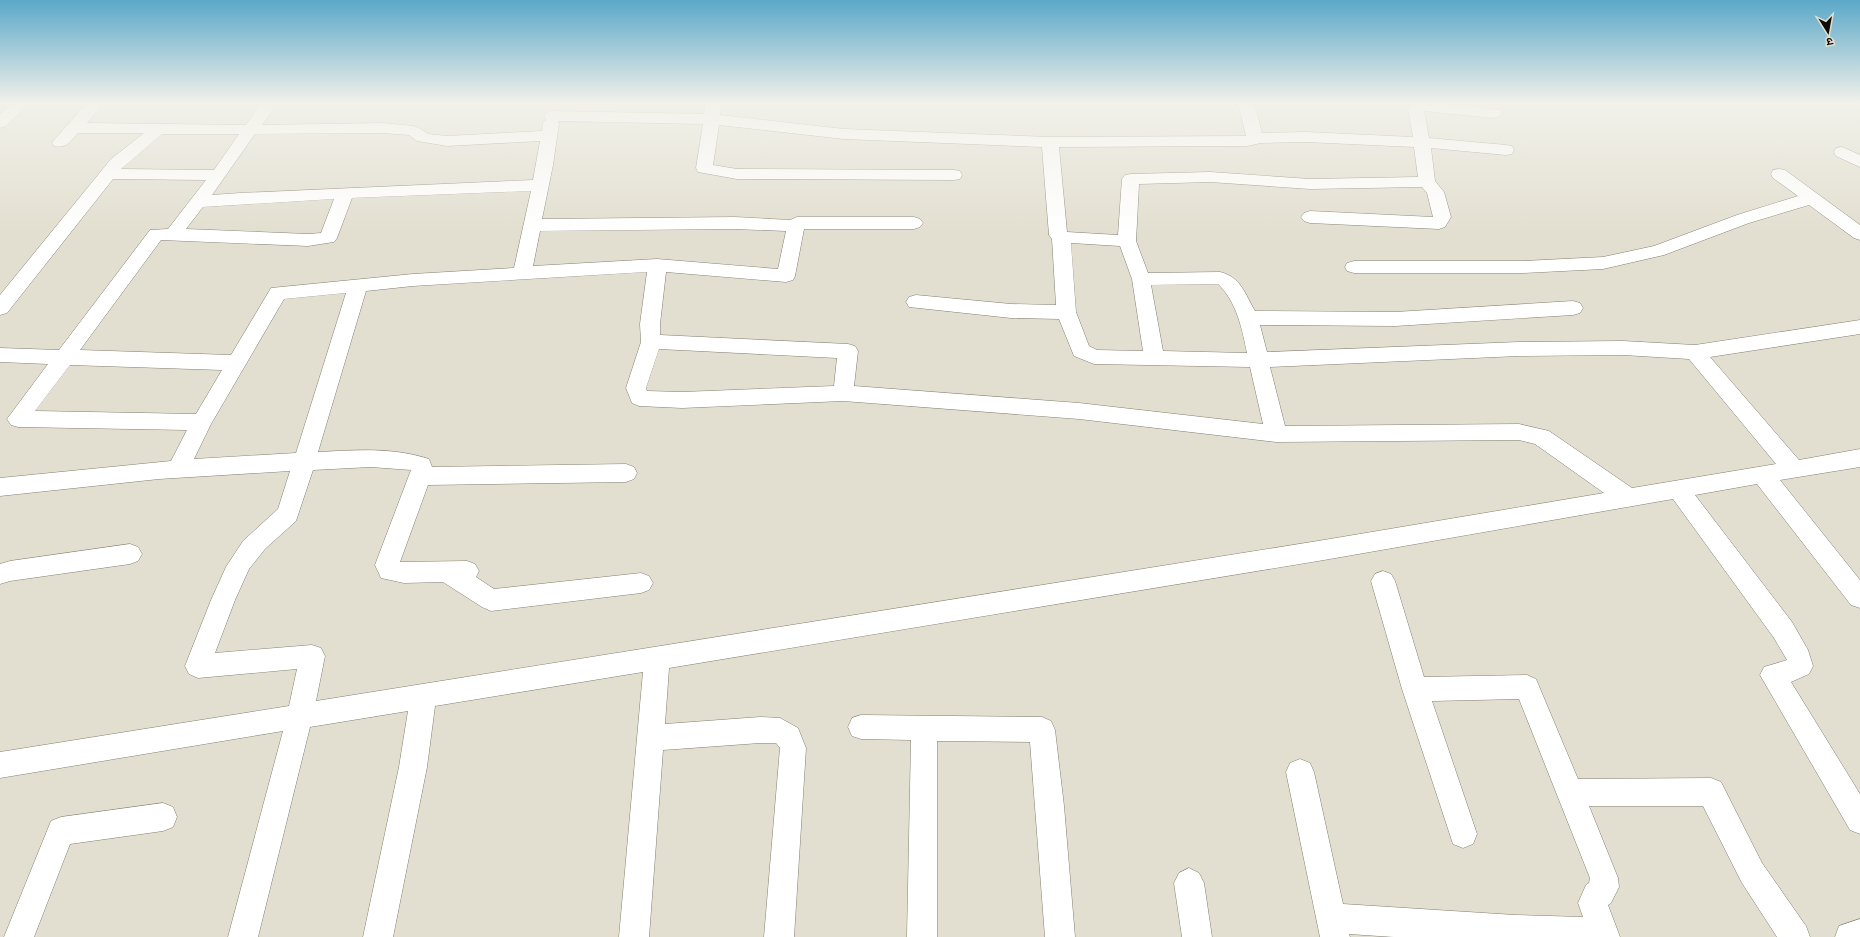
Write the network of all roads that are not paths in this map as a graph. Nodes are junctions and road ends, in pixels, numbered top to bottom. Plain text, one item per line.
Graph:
1 (138, 147) edge
2 (238, 147) edge
3 (547, 147) edge
4 (707, 147) edge
5 (1050, 147) edge
6 (1423, 147) edge
7 (1472, 147) edge
8 (1506, 150) dead end
9 (1842, 152) dead end
10 (1860, 162) edge
11 (108, 174) junction
12 (1779, 174) dead end
13 (218, 175) junction
14 (954, 175) dead end
15 (1427, 182) junction
16 (541, 184) junction
17 (345, 193) junction
18 (1812, 198) junction
19 (198, 202) junction
20 (1310, 217) dead end
21 (914, 223) dead end
22 (533, 224) junction
23 (796, 226) junction
24 (173, 234) junction
25 (1860, 234) edge
26 (1061, 238) junction
27 (1127, 241) junction
28 (657, 265) junction
29 (1354, 267) dead end
30 (522, 273) junction
31 (1141, 279) junction
32 (358, 285) junction
33 (8, 289) edge
34 (916, 302) dead end
35 (0, 308) edge
36 (1573, 308) dead end
37 (1066, 312) junction
38 (1249, 318) junction
39 (1860, 327) edge
40 (651, 342) junction
41 (1696, 352) junction
42 (0, 355) edge
43 (63, 357) junction
44 (1154, 357) junction
45 (1258, 360) junction
46 (237, 363) junction
47 (843, 393) junction
48 (202, 422) junction
49 (1276, 434) junction
50 (1860, 458) edge
51 (304, 461) junction
52 (178, 469) junction
53 (1794, 469) junction
54 (626, 474) dead end
55 (1762, 475) junction
56 (420, 476) junction
57 (0, 487) edge
58 (1678, 489) junction
59 (1629, 498) junction
60 (130, 554) dead end
61 (0, 574) edge
62 (1382, 581) dead end
63 (641, 583) dead end
64 (1860, 598) edge
65 (656, 658) junction
66 (1415, 690) junction
67 (423, 696) junction
68 (300, 716) junction
69 (861, 727) dead end
70 (924, 728) junction
71 (650, 738) junction
72 (0, 765) edge
73 (1300, 772) dead end
74 (1569, 792) junction
75 (163, 817) dead end
76 (1860, 820) edge
77 (1463, 834) dead end
78 (1189, 883) dead end
79 (1333, 927) edge
80 (1411, 930) edge
81 (1516, 934) edge
82 (1860, 934) edge
83 (1604, 935) edge
84 (19, 937) edge
85 (243, 937) edge
86 (378, 937) edge
87 (634, 937) edge
88 (779, 937) edge
89 (922, 937) edge
90 (1060, 937) edge
91 (1197, 937) edge
92 (1795, 937) edge
93 (1850, 937) edge

1 - 11 street
2 - 13 street
3 - 16 street
4 - 14 street
5 - 26 street
6 - 15 street
7 - 8 street
9 - 10 street
11 - 13 street
11 - 33 street
12 - 18 street
13 - 19 street
15 - 20 street
15 - 27 street
16 - 17 street
16 - 22 street
17 - 19 street
17 - 24 street
18 - 25 street
18 - 29 street
19 - 24 street
21 - 23 street
22 - 23 street
22 - 30 street
23 - 28 street
24 - 43 street
26 - 27 street
26 - 37 street
27 - 31 street
28 - 30 street
28 - 40 street
30 - 32 street
31 - 38 street
31 - 44 street
32 - 46 street
32 - 51 street
33 - 35 street
34 - 37 street
36 - 38 street
37 - 44 street
38 - 45 street
39 - 41 street
40 - 47 street
40 - 47 street
41 - 45 street
41 - 53 street
42 - 43 street
43 - 46 street
43 - 48 street
44 - 45 street
45 - 49 street
46 - 48 street
47 - 49 street
48 - 52 street
49 - 59 street
50 - 53 street
51 - 52 street
51 - 56 street
51 - 68 street
52 - 57 street
53 - 55 street
54 - 56 street
55 - 58 street
55 - 64 street
56 - 63 street
58 - 59 street
58 - 76 street
59 - 65 street
60 - 61 street
62 - 66 street
65 - 67 street
65 - 71 street
66 - 74 street
66 - 77 street
67 - 68 street
67 - 86 street
68 - 72 street
68 - 85 street
69 - 70 street
70 - 89 street
70 - 90 street
71 - 87 street
71 - 88 street
73 - 79 street
74 - 83 street
74 - 92 street
75 - 84 street
78 - 91 street
79 - 80 street
80 - 81 street
81 - 83 street
82 - 93 street

